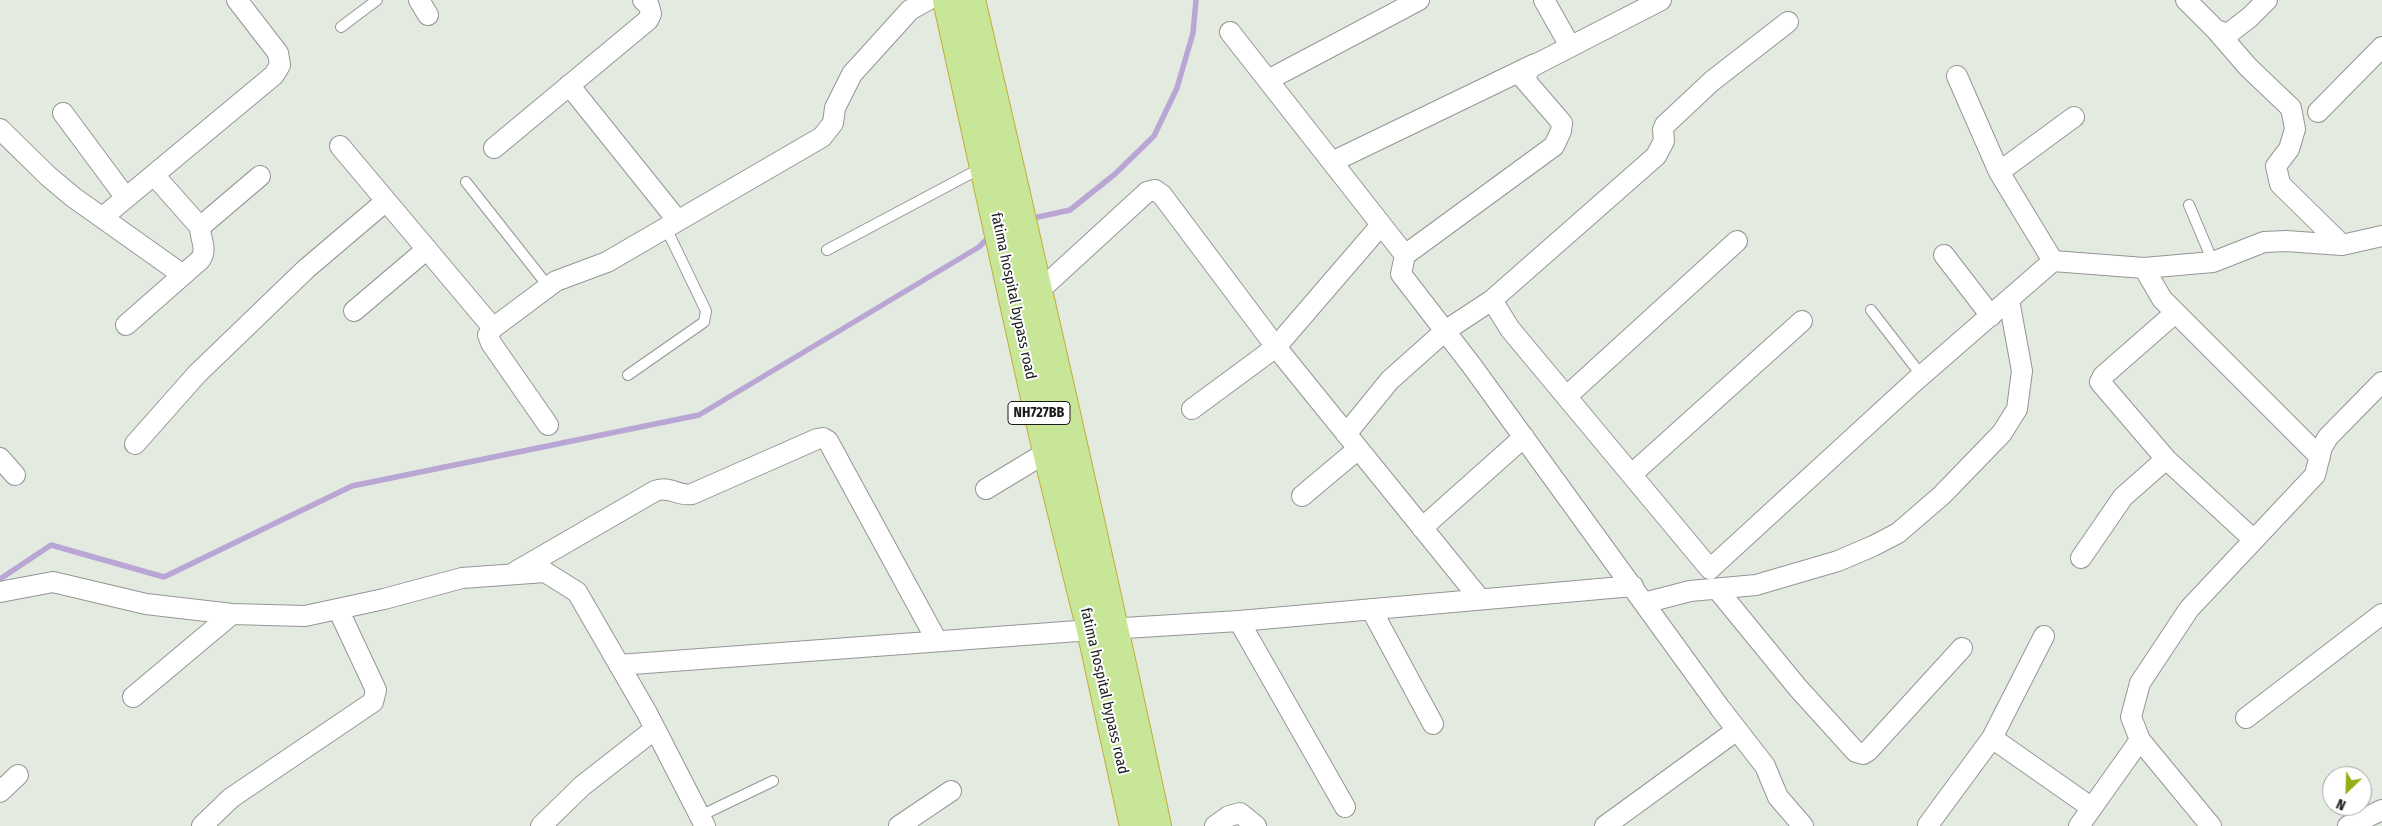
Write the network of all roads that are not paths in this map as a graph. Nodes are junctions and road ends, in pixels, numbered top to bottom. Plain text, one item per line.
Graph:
1 (238, 0) edge
2 (377, 0) edge
3 (643, 0) edge
4 (928, 0) edge
5 (947, 0) edge
6 (971, 0) edge
7 (1419, 0) edge
8 (1544, 0) edge
9 (1661, 0) edge
10 (2186, 0) edge
11 (2267, 0) edge
12 (1788, 22) dead end
13 (341, 28) dead end
14 (2216, 30) junction
15 (1230, 32) dead end
16 (1570, 46) junction
17 (2382, 47) edge
18 (1539, 62) junction
19 (1957, 76) dead end
20 (1268, 80) junction
21 (570, 85) junction
22 (2318, 112) dead end
23 (63, 113) dead end
24 (2074, 117) dead end
25 (0, 129) edge
26 (340, 146) dead end
27 (494, 148) dead end
28 (1332, 162) junction
29 (984, 166) junction
30 (1999, 172) junction
31 (154, 175) junction
32 (260, 176) dead end
33 (466, 182) dead end
34 (126, 198) junction
35 (386, 201) junction
36 (2189, 205) dead end
37 (103, 217) junction
38 (672, 225) junction
39 (1381, 225) junction
40 (200, 227) junction
41 (2382, 236) edge
42 (1737, 241) dead end
43 (2342, 245) junction
44 (427, 249) junction
45 (827, 250) dead end
46 (1405, 255) junction
47 (1944, 255) dead end
48 (2053, 262) junction
49 (2213, 262) junction
50 (2144, 268) junction
51 (183, 275) junction
52 (548, 286) junction
53 (1040, 290) junction
54 (1492, 300) junction
55 (2009, 300) junction
56 (1871, 310) dead end
57 (354, 311) dead end
58 (2175, 313) junction
59 (1991, 316) junction
60 (1802, 321) dead end
61 (126, 325) dead end
62 (493, 328) junction
63 (1445, 331) junction
64 (1276, 347) junction
65 (628, 375) dead end
66 (1922, 376) junction
67 (1045, 381) junction
68 (2382, 382) edge
69 (1567, 396) junction
70 (1192, 410) dead end
71 (548, 425) dead end
72 (1524, 437) junction
73 (1352, 441) junction
74 (135, 444) dead end
75 (1047, 452) junction
76 (2320, 457) junction
77 (0, 458) edge
78 (2166, 459) junction
79 (1632, 474) junction
80 (15, 475) dead end
81 (986, 489) dead end
82 (1302, 496) dead end
83 (1422, 528) junction
84 (2254, 540) junction
85 (2081, 558) dead end
86 (1710, 569) junction
87 (511, 574) junction
88 (1633, 586) junction
89 (1723, 588) junction
90 (0, 592) edge
91 (1480, 599) junction
92 (1644, 603) junction
93 (338, 609) junction
94 (1371, 609) junction
95 (232, 614) junction
96 (2382, 614) edge
97 (1239, 621) junction
98 (1102, 629) junction
99 (2044, 636) dead end
100 (937, 641) junction
101 (1962, 648) dead end
102 (620, 665) junction
103 (133, 697) dead end
104 (2246, 718) dead end
105 (1433, 724) dead end
106 (655, 729) junction
107 (1737, 730) junction
108 (1992, 738) junction
109 (2140, 740) junction
110 (18, 775) dead end
111 (773, 781) dead end
112 (951, 790) dead end
113 (0, 792) edge
114 (1346, 808) dead end
115 (2092, 808) junction
116 (2382, 810) edge
117 (702, 823) edge
118 (1928, 825) edge
119 (202, 826) edge
120 (541, 826) edge
121 (899, 826) edge
122 (1134, 826) edge
123 (1156, 826) edge
124 (1215, 826) edge
125 (1256, 826) edge
126 (1605, 826) edge
127 (1802, 826) edge
128 (2079, 826) edge
129 (2211, 826) edge
130 (2348, 826) edge

1 - 31 street
2 - 13 lane
3 - 21 street
4 - 38 street
5 - 29 highway, fatima hospital bypass road / NH727BB
6 - 53 highway, fatima hospital bypass road / NH727BB
7 - 20 street
8 - 16 street
9 - 16 street
10 - 14 street
11 - 14 street
12 - 54 street
14 - 43 street
15 - 20 street
16 - 18 street
17 - 22 street
18 - 28 street
18 - 46 street
19 - 30 street
20 - 28 street
21 - 27 street
21 - 38 street
23 - 34 street
24 - 30 street
25 - 37 street
26 - 35 street
28 - 39 street
29 - 45 lane
29 - 67 highway, fatima hospital bypass road / NH727BB
30 - 48 street
31 - 34 street
31 - 40 street
32 - 40 street
33 - 52 lane
34 - 37 street
35 - 44 street
35 - 74 street
36 - 49 lane
37 - 51 street
38 - 52 street
38 - 65 lane
39 - 46 street
39 - 64 street
40 - 51 street
41 - 43 street
42 - 69 street
43 - 49 street
44 - 57 street
44 - 62 street
46 - 63 street
47 - 59 street
48 - 50 street
48 - 55 street
49 - 50 street
50 - 58 street
51 - 61 street
52 - 62 street
53 - 64 street
53 - 67 highway, fatima hospital bypass road / NH727BB
54 - 63 street
54 - 69 street
55 - 59 street
55 - 89 street
56 - 66 lane
58 - 76 street
58 - 78 street
59 - 66 street
60 - 79 street
62 - 71 street
63 - 72 street
63 - 73 street
64 - 70 street
64 - 73 street
66 - 86 street
67 - 75 highway, fatima hospital bypass road / NH727BB
67 - 98 highway, fatima hospital bypass road / NH727BB
68 - 76 street
69 - 79 street
72 - 83 street
72 - 88 street
73 - 82 street
73 - 83 street
75 - 81 street
75 - 98 highway, fatima hospital bypass road / NH727BB
76 - 84 street
77 - 80 street
78 - 84 street
78 - 85 street
79 - 86 street
83 - 91 street
84 - 109 street
86 - 89 street
87 - 93 street
87 - 100 street
87 - 102 street
88 - 91 street
88 - 92 street
89 - 92 street
89 - 101 street
90 - 95 street
91 - 94 street
92 - 107 street
93 - 95 street
93 - 119 street
94 - 97 street
94 - 105 street
95 - 103 street
96 - 104 street
97 - 98 street
97 - 114 street
98 - 100 street
98 - 122 highway, fatima hospital bypass road / NH727BB
98 - 123 highway, fatima hospital bypass road / NH727BB
99 - 108 street
100 - 102 street
102 - 106 street
106 - 117 street
106 - 120 street
107 - 126 street
107 - 127 street
108 - 115 street
108 - 118 street
109 - 115 street
109 - 129 street
110 - 113 street
111 - 117 lane
112 - 121 street
115 - 128 street
116 - 130 street
124 - 125 street

